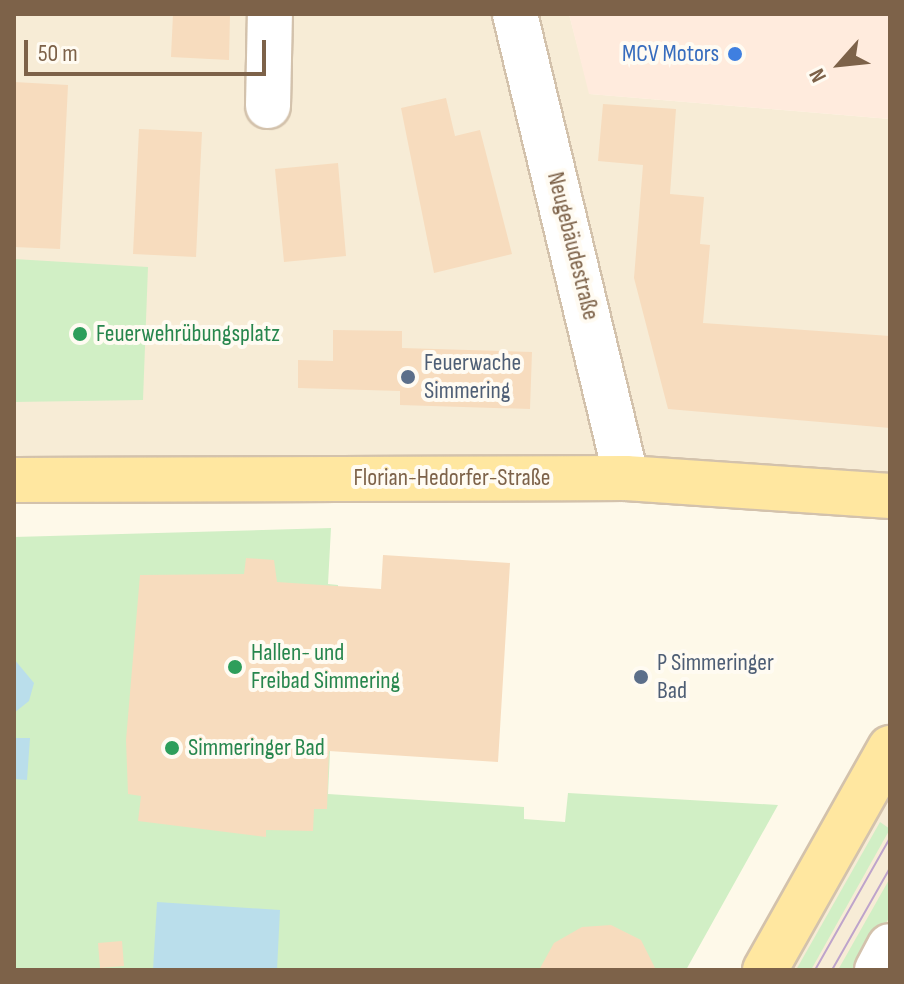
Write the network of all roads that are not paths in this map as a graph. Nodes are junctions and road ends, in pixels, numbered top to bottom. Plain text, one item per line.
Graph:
1 (270, 14) edge
2 (515, 14) edge
3 (268, 106) dead end
4 (626, 478) junction
5 (14, 480) edge
6 (890, 496) edge
7 (890, 748) edge
8 (890, 946) edge
9 (765, 970) edge
10 (877, 970) edge

1 - 3 street
2 - 4 street, Neugebäudestraße
4 - 5 main road, Florian-Hedorfer-Straße
4 - 6 main road, Florian-Hedorfer-Straße
7 - 9 main road
8 - 10 street

